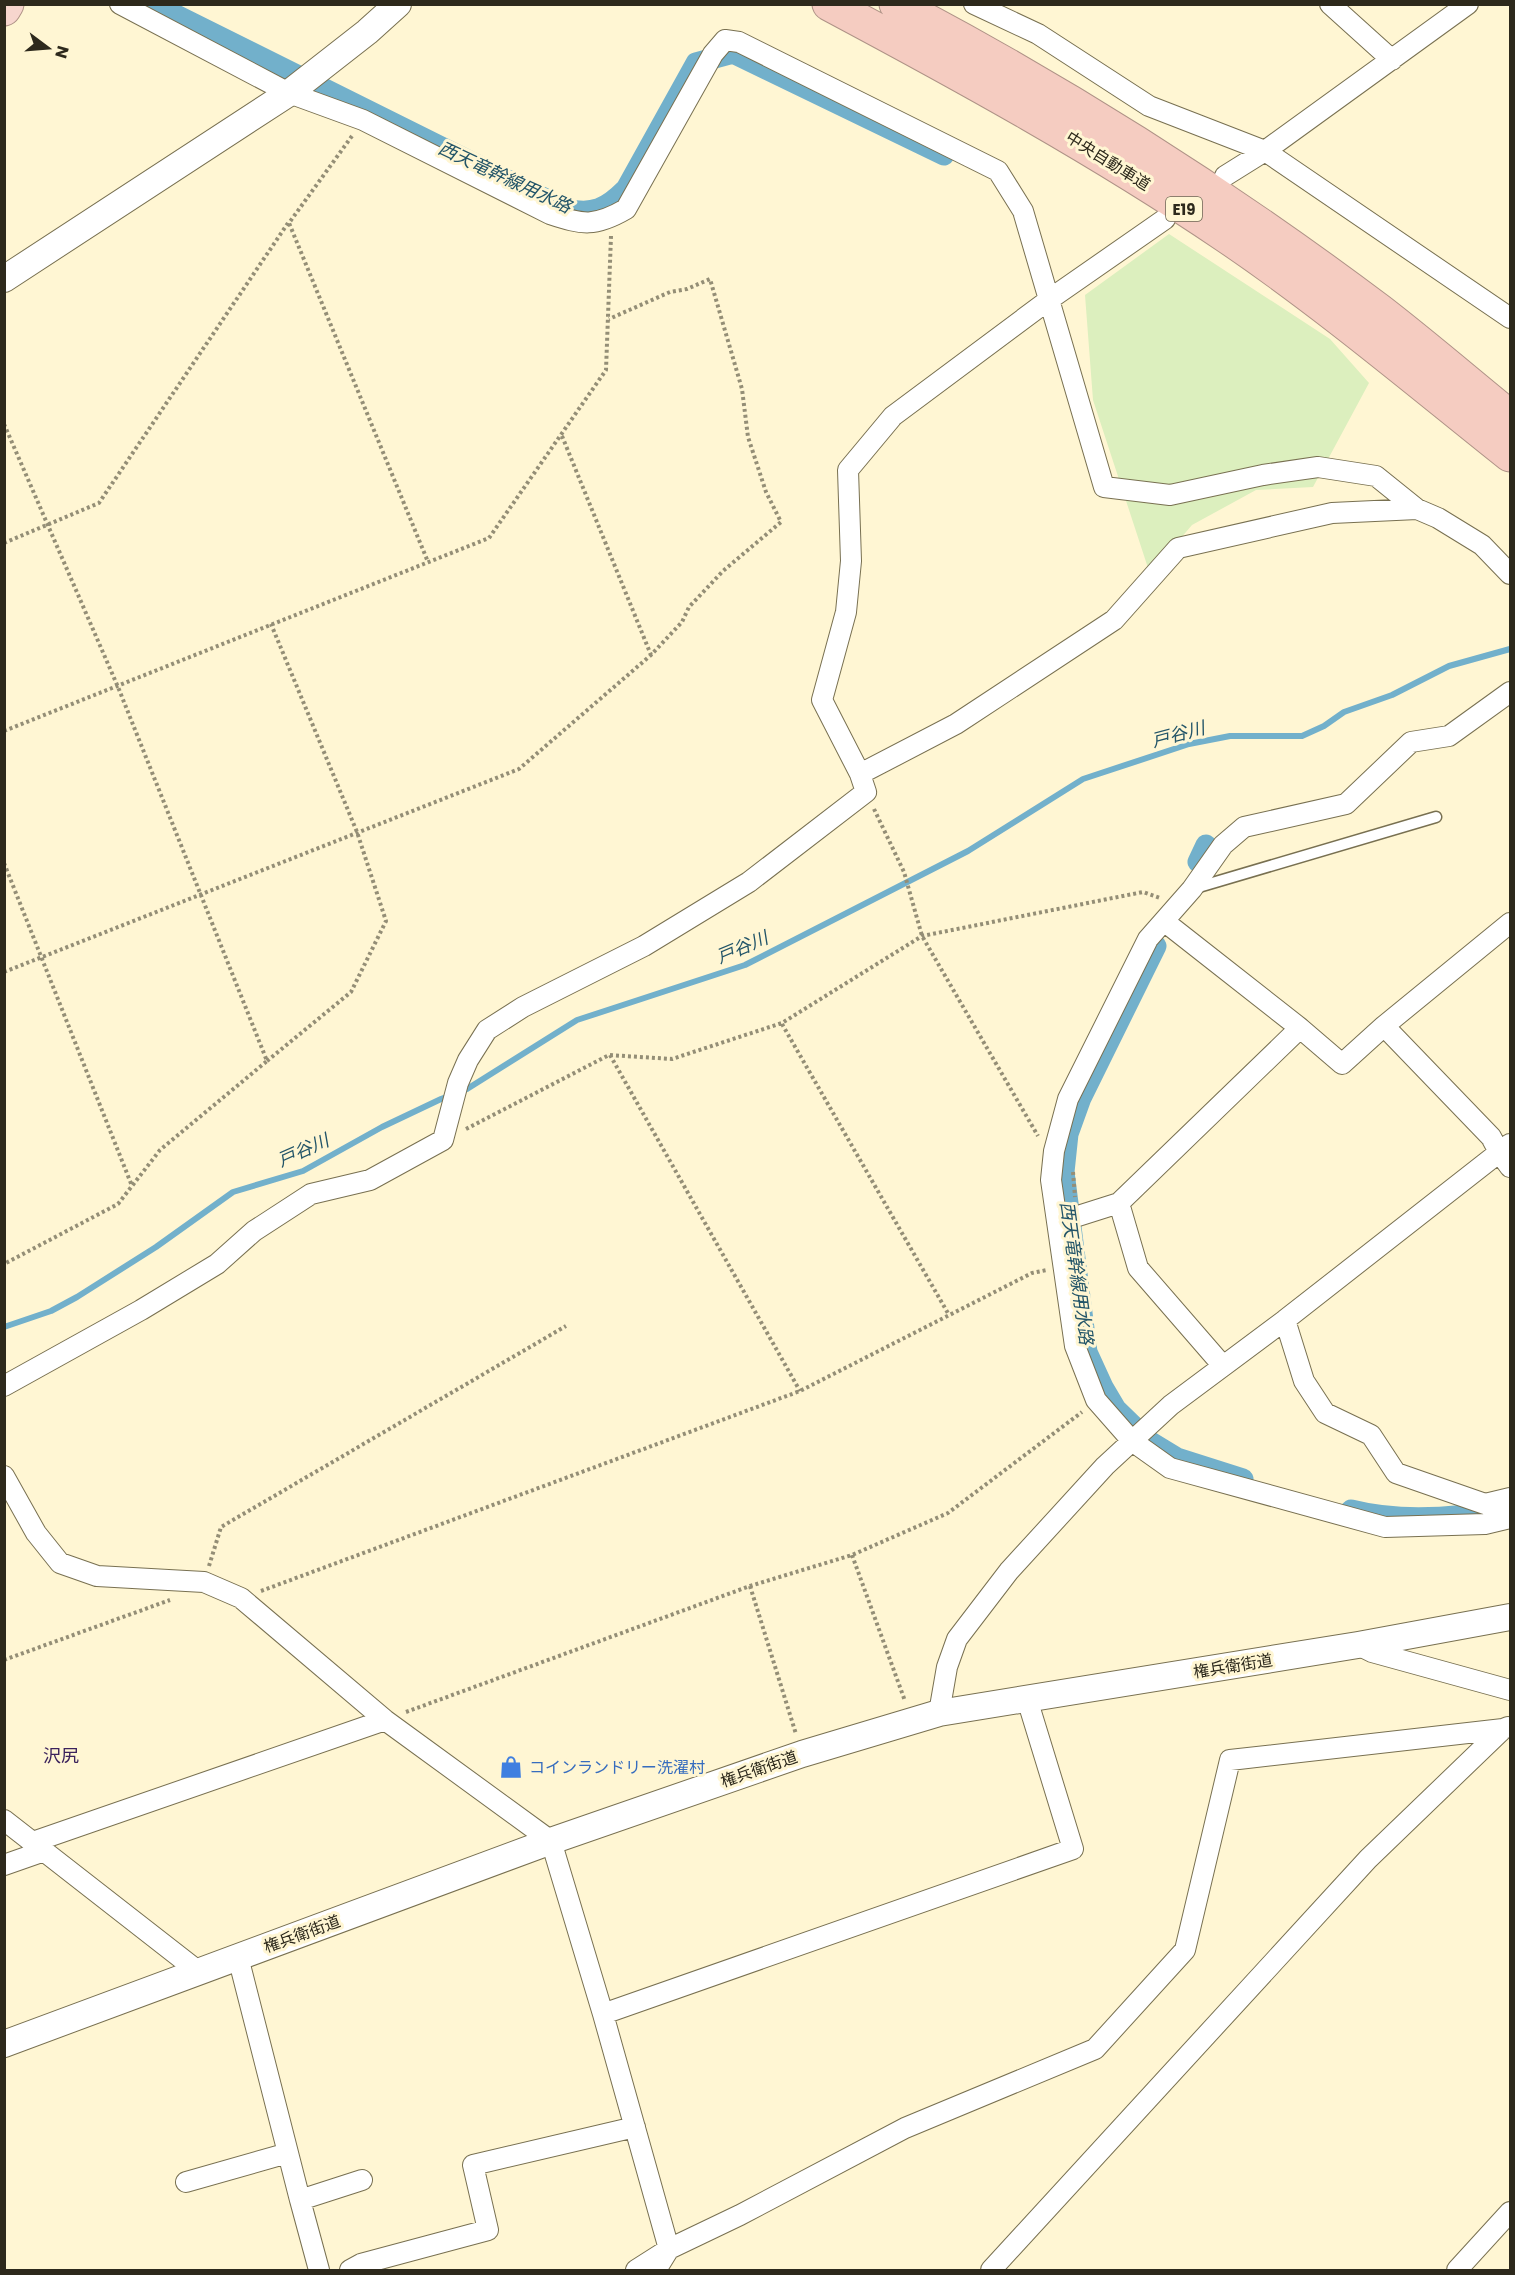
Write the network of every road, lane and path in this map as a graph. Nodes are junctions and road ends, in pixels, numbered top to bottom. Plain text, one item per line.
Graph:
1 (7, 4) edge
2 (120, 4) edge
3 (398, 4) edge
4 (829, 4) edge
5 (896, 4) edge
6 (974, 4) edge
7 (1330, 4) edge
8 (1468, 4) edge
9 (4, 9) edge
10 (1392, 60) junction
11 (289, 93) junction
12 (363, 120) junction
13 (1264, 151) junction
14 (1225, 176) dead end
15 (611, 218) junction
16 (1165, 219) dead end
17 (289, 223) junction
18 (4, 279) edge
19 (1050, 299) junction
20 (1510, 318) edge
21 (609, 319) junction
22 (1510, 417) edge
23 (4, 424) edge
24 (562, 436) junction
25 (1510, 455) edge
26 (1417, 508) junction
27 (48, 526) junction
28 (4, 543) edge
29 (428, 562) junction
30 (1510, 574) edge
31 (271, 624) junction
32 (651, 655) junction
33 (118, 687) junction
34 (1510, 692) edge
35 (4, 731) edge
36 (863, 783) junction
37 (1436, 817) dead end
38 (357, 832) junction
39 (4, 863) edge
40 (1192, 889) junction
41 (200, 894) junction
42 (1165, 922) junction
43 (1510, 923) edge
44 (922, 936) junction
45 (43, 957) junction
46 (4, 972) edge
47 (782, 1023) junction
48 (1384, 1026) junction
49 (1300, 1028) junction
50 (609, 1055) junction
51 (267, 1061) junction
52 (443, 1140) junction
53 (1039, 1141) dead end
54 (1507, 1154) edge
55 (1073, 1169) dead end
56 (132, 1187) junction
57 (1119, 1203) junction
58 (1078, 1216) joint
59 (4, 1264) edge
60 (1063, 1268) junction
61 (949, 1315) junction
62 (1285, 1320) junction
63 (566, 1326) dead end
64 (1223, 1366) junction
65 (4, 1386) edge
66 (801, 1391) junction
67 (1096, 1400) junction
68 (1132, 1442) junction
69 (4, 1476) edge
70 (1510, 1498) edge
71 (1510, 1518) edge
72 (852, 1555) junction
73 (204, 1582) junction
74 (750, 1586) junction
75 (179, 1597) dead end
76 (241, 1598) junction
77 (1510, 1617) edge
78 (1358, 1645) junction
79 (4, 1660) edge
80 (1510, 1690) edge
81 (1027, 1699) junction
82 (939, 1713) junction
83 (385, 1720) junction
84 (912, 1721) junction
85 (1507, 1727) edge
86 (802, 1754) junction
87 (4, 1820) edge
88 (551, 1841) junction
89 (39, 1846) junction
90 (4, 1864) edge
91 (238, 1958) junction
92 (199, 1972) junction
93 (603, 2014) junction
94 (4, 2044) edge
95 (635, 2127) junction
96 (288, 2153) junction
97 (362, 2180) dead end
98 (186, 2182) dead end
99 (300, 2200) junction
100 (1510, 2212) edge
101 (669, 2249) junction
102 (319, 2271) edge
103 (350, 2271) edge
104 (636, 2271) edge
105 (656, 2271) edge
106 (991, 2271) edge
107 (1457, 2271) edge

1 - 9 highway
2 - 11 street
3 - 11 street
4 - 25 highway, 中央自動車道 / E19
5 - 22 highway, 中央自動車道 / E19
6 - 13 street
7 - 10 street
8 - 10 street
10 - 13 street
11 - 12 street
11 - 18 street
12 - 15 street
12 - 17 path
13 - 14 street
13 - 20 street
15 - 19 street
15 - 21 path
16 - 19 street
17 - 27 path
17 - 29 path
19 - 26 street
19 - 36 street
21 - 24 path
21 - 32 path
23 - 27 path
24 - 29 path
24 - 32 path
26 - 30 street
26 - 36 street
27 - 28 path
27 - 33 path
29 - 31 path
31 - 33 path
31 - 38 path
32 - 38 path
33 - 35 path
33 - 41 path
34 - 40 street
36 - 44 path
36 - 52 street
37 - 40 lane
38 - 41 path
38 - 51 path
39 - 45 path
40 - 42 street
40 - 44 path
41 - 45 path
41 - 51 path
42 - 49 street
42 - 60 street
43 - 48 street
44 - 47 path
44 - 53 path
45 - 46 path
45 - 56 path
47 - 50 path
47 - 61 path
48 - 49 street
48 - 54 street
49 - 57 street
50 - 52 path
50 - 66 path
51 - 56 path
52 - 65 street
54 - 62 street
55 - 58 path
56 - 59 path
57 - 58 street
57 - 64 street
60 - 61 path
60 - 67 street
61 - 66 path
62 - 64 street
62 - 70 street
63 - 73 path
64 - 68 street
66 - 76 path
67 - 68 street
67 - 72 path
68 - 71 street
68 - 82 street
69 - 73 street
72 - 74 path
72 - 84 path
73 - 76 street
74 - 83 path
74 - 86 path
75 - 79 path
76 - 83 street
77 - 78 street, 権兵衛街道
78 - 80 street
78 - 81 street, 権兵衛街道
81 - 82 street, 権兵衛街道
81 - 93 street
82 - 84 street, 権兵衛街道
83 - 88 street
83 - 89 street
84 - 86 street, 権兵衛街道
85 - 101 street
85 - 106 street
86 - 88 street, 権兵衛街道
87 - 89 street
88 - 91 street, 権兵衛街道
88 - 93 street
89 - 90 street
89 - 92 street
91 - 92 street, 権兵衛街道
91 - 96 street
92 - 94 street, 権兵衛街道
93 - 95 street
95 - 101 street
95 - 103 street
96 - 98 street
96 - 99 street
97 - 99 street
99 - 102 street
100 - 107 street
101 - 104 street
101 - 105 street

